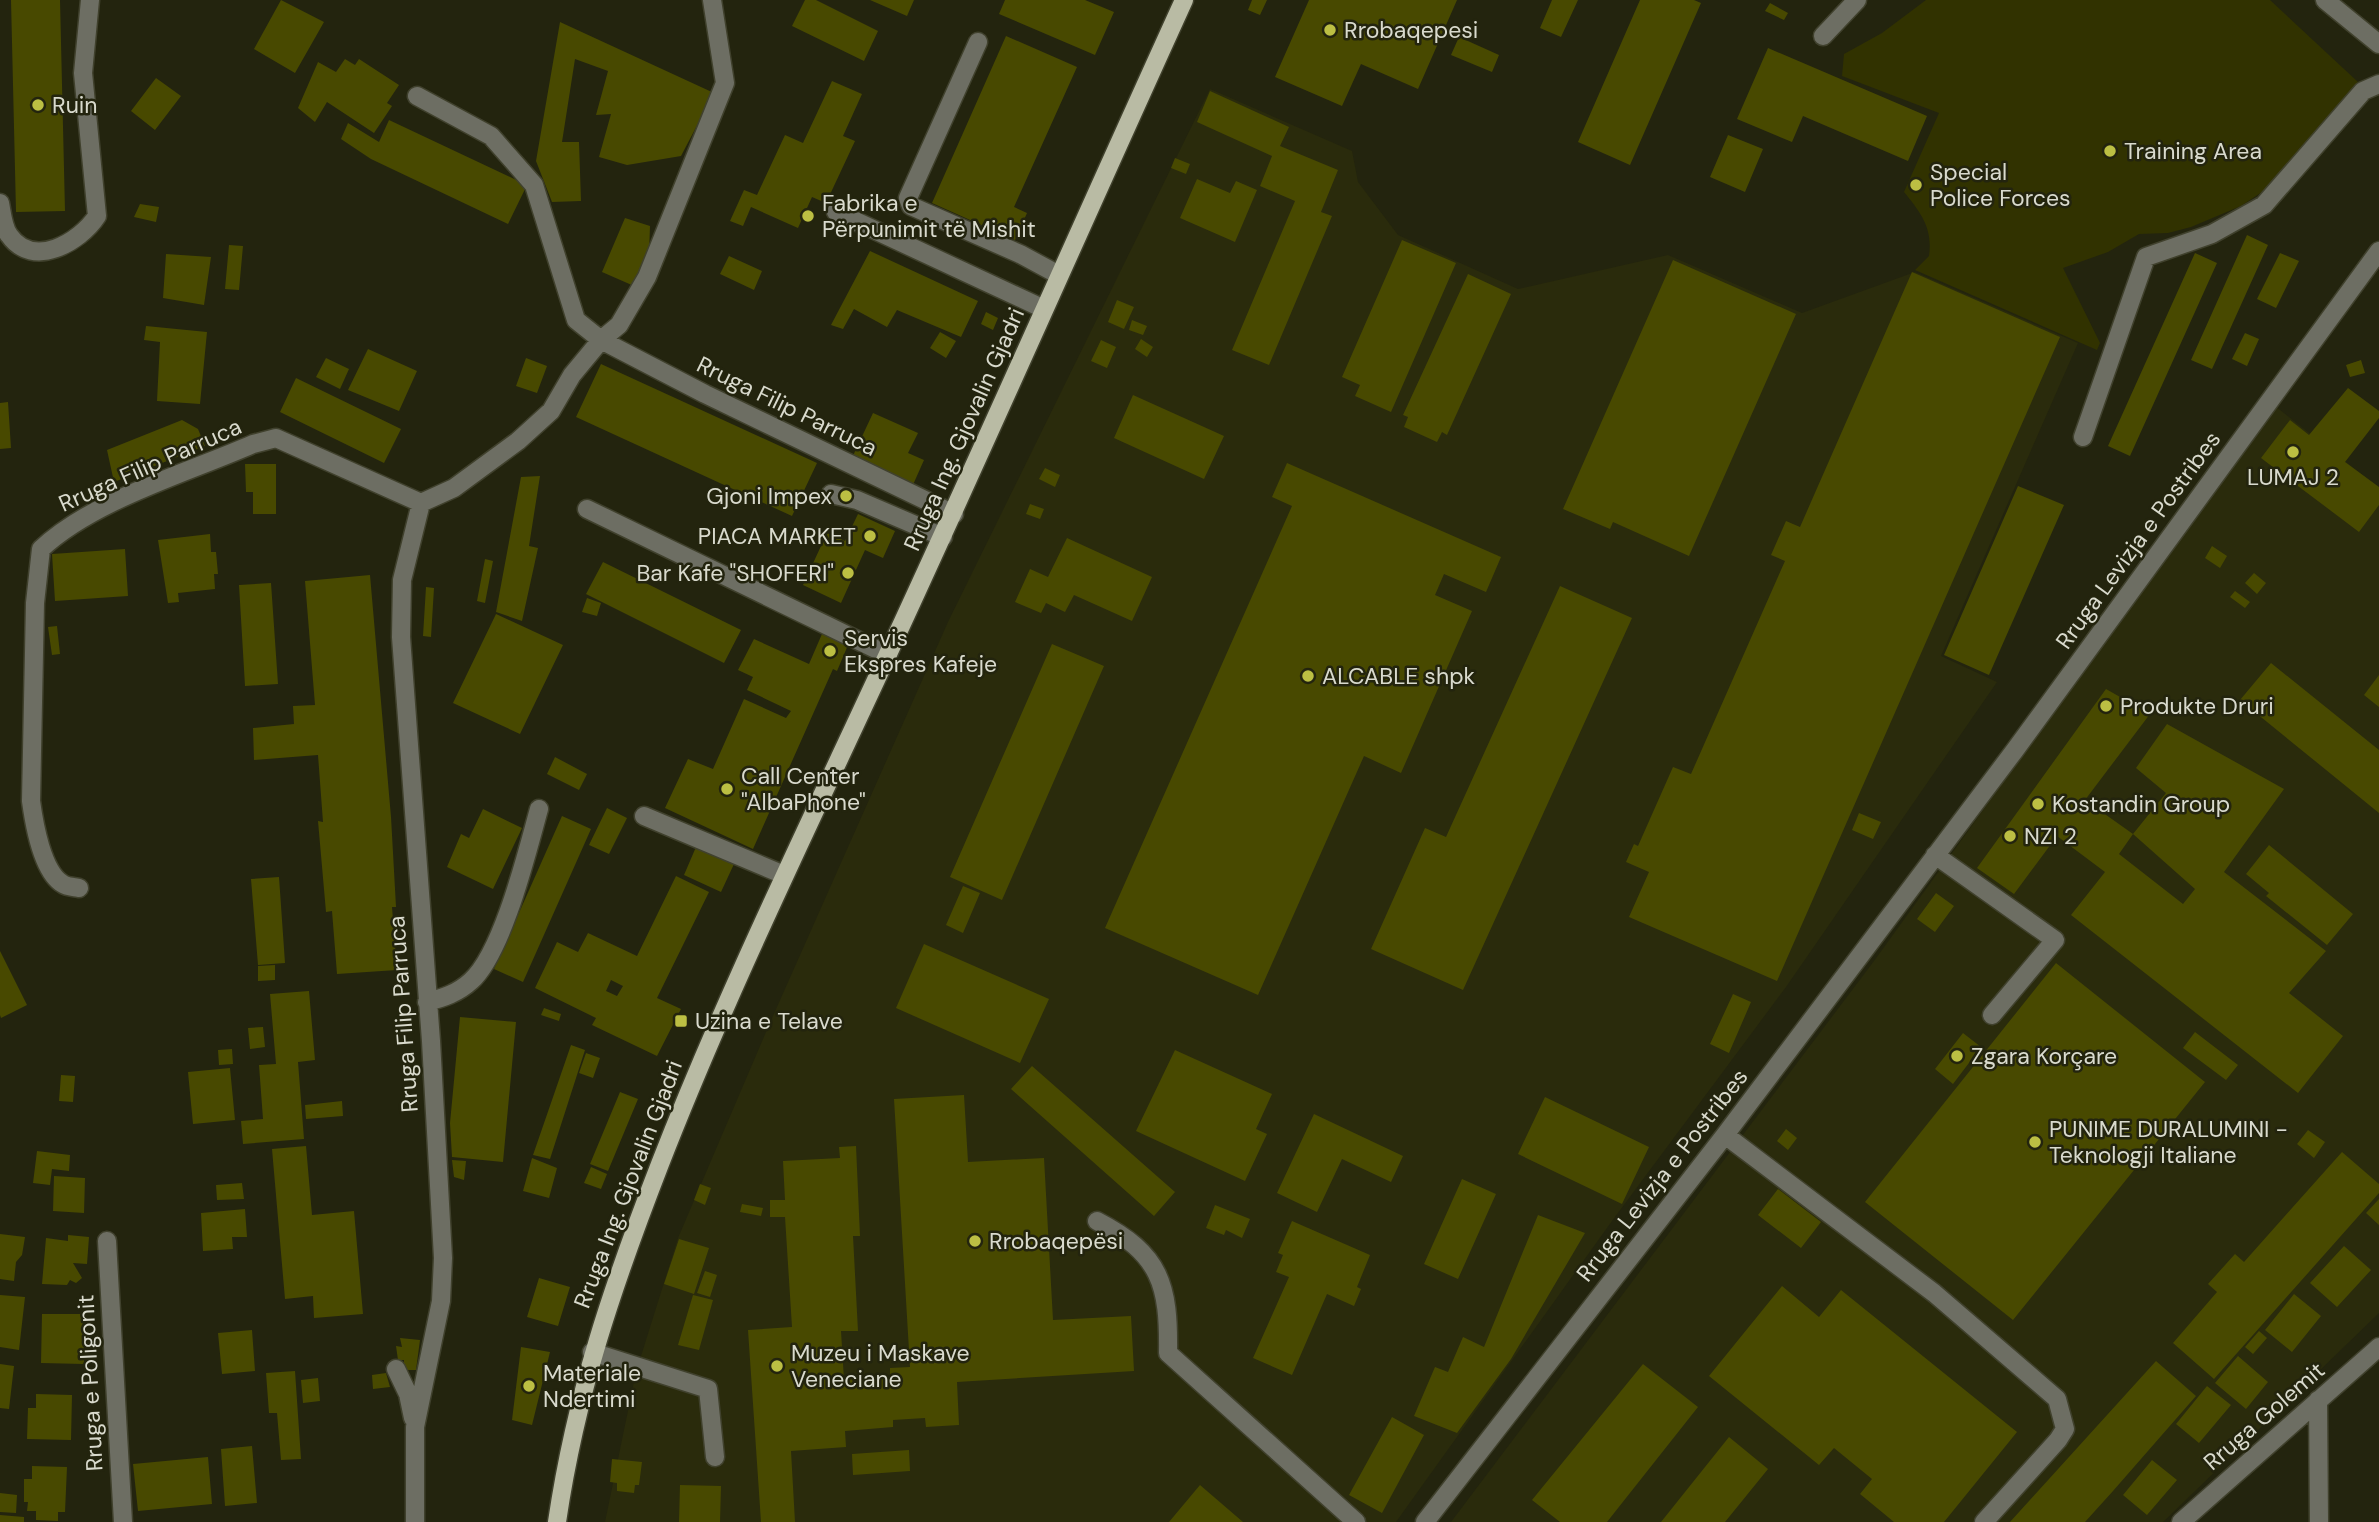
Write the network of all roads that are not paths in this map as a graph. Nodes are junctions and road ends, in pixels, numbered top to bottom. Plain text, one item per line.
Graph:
1 (90, 0) edge
2 (712, 0) edge
3 (1184, 0) edge
4 (1857, 0) edge
5 (2325, 0) edge
6 (1823, 36) dead end
7 (978, 42) dead end
8 (2379, 44) edge
9 (2379, 84) edge
10 (417, 96) dead end
11 (0, 203) edge
12 (836, 212) dead end
13 (2379, 251) edge
14 (1059, 275) junction
15 (1044, 309) junction
16 (601, 340) junction
17 (2082, 437) dead end
18 (831, 494) dead end
19 (421, 503) junction
20 (587, 509) dead end
21 (954, 514) junction
22 (943, 537) junction
23 (888, 655) junction
24 (539, 809) dead end
25 (644, 816) dead end
26 (1935, 855) junction
27 (784, 876) junction
28 (79, 888) dead end
29 (427, 1002) junction
30 (1992, 1015) dead end
31 (1725, 1135) junction
32 (1097, 1220) dead end
33 (107, 1241) dead end
34 (2379, 1347) edge
35 (592, 1352) junction
36 (396, 1369) dead end
37 (2318, 1400) junction
38 (415, 1427) junction
39 (715, 1457) dead end
40 (123, 1522) edge
41 (415, 1522) edge
42 (557, 1522) edge
43 (1356, 1522) edge
44 (1425, 1522) edge
45 (1984, 1522) edge
46 (2181, 1522) edge
47 (2319, 1522) edge

1 - 11 street
2 - 16 street
3 - 14 main road, Rruga Ing. Gjovalin Gjadri
4 - 6 street
5 - 8 street
7 - 14 street
9 - 17 street
10 - 16 street, Rruga Filip Parruca
12 - 15 street
13 - 26 street, Rruga Levizja e Postribes
14 - 15 main road, Rruga Ing. Gjovalin Gjadri
15 - 21 main road, Rruga Ing. Gjovalin Gjadri
16 - 19 street
16 - 21 street, Rruga Filip Parruca
18 - 22 street
19 - 28 street, Rruga Filip Parruca
19 - 29 street, Rruga Filip Parruca
20 - 23 street
21 - 22 main road, Rruga Ing. Gjovalin Gjadri
22 - 23 main road, Rruga Ing. Gjovalin Gjadri
23 - 27 main road, Rruga Ing. Gjovalin Gjadri
24 - 29 street
25 - 27 street
26 - 30 street
26 - 31 street, Rruga Levizja e Postribes
27 - 35 main road, Rruga Ing. Gjovalin Gjadri
29 - 38 street, Rruga Filip Parruca
31 - 44 street, Rruga Levizja e Postribes
31 - 45 street
32 - 43 street
33 - 40 street, Rruga e Poligonit
34 - 37 street, Rruga Golemit
35 - 39 street
35 - 42 main road, Rruga Ing. Gjovalin Gjadri
36 - 38 street
37 - 46 street, Rruga Golemit
37 - 47 street
38 - 41 street, Rruga Filip Parruca

